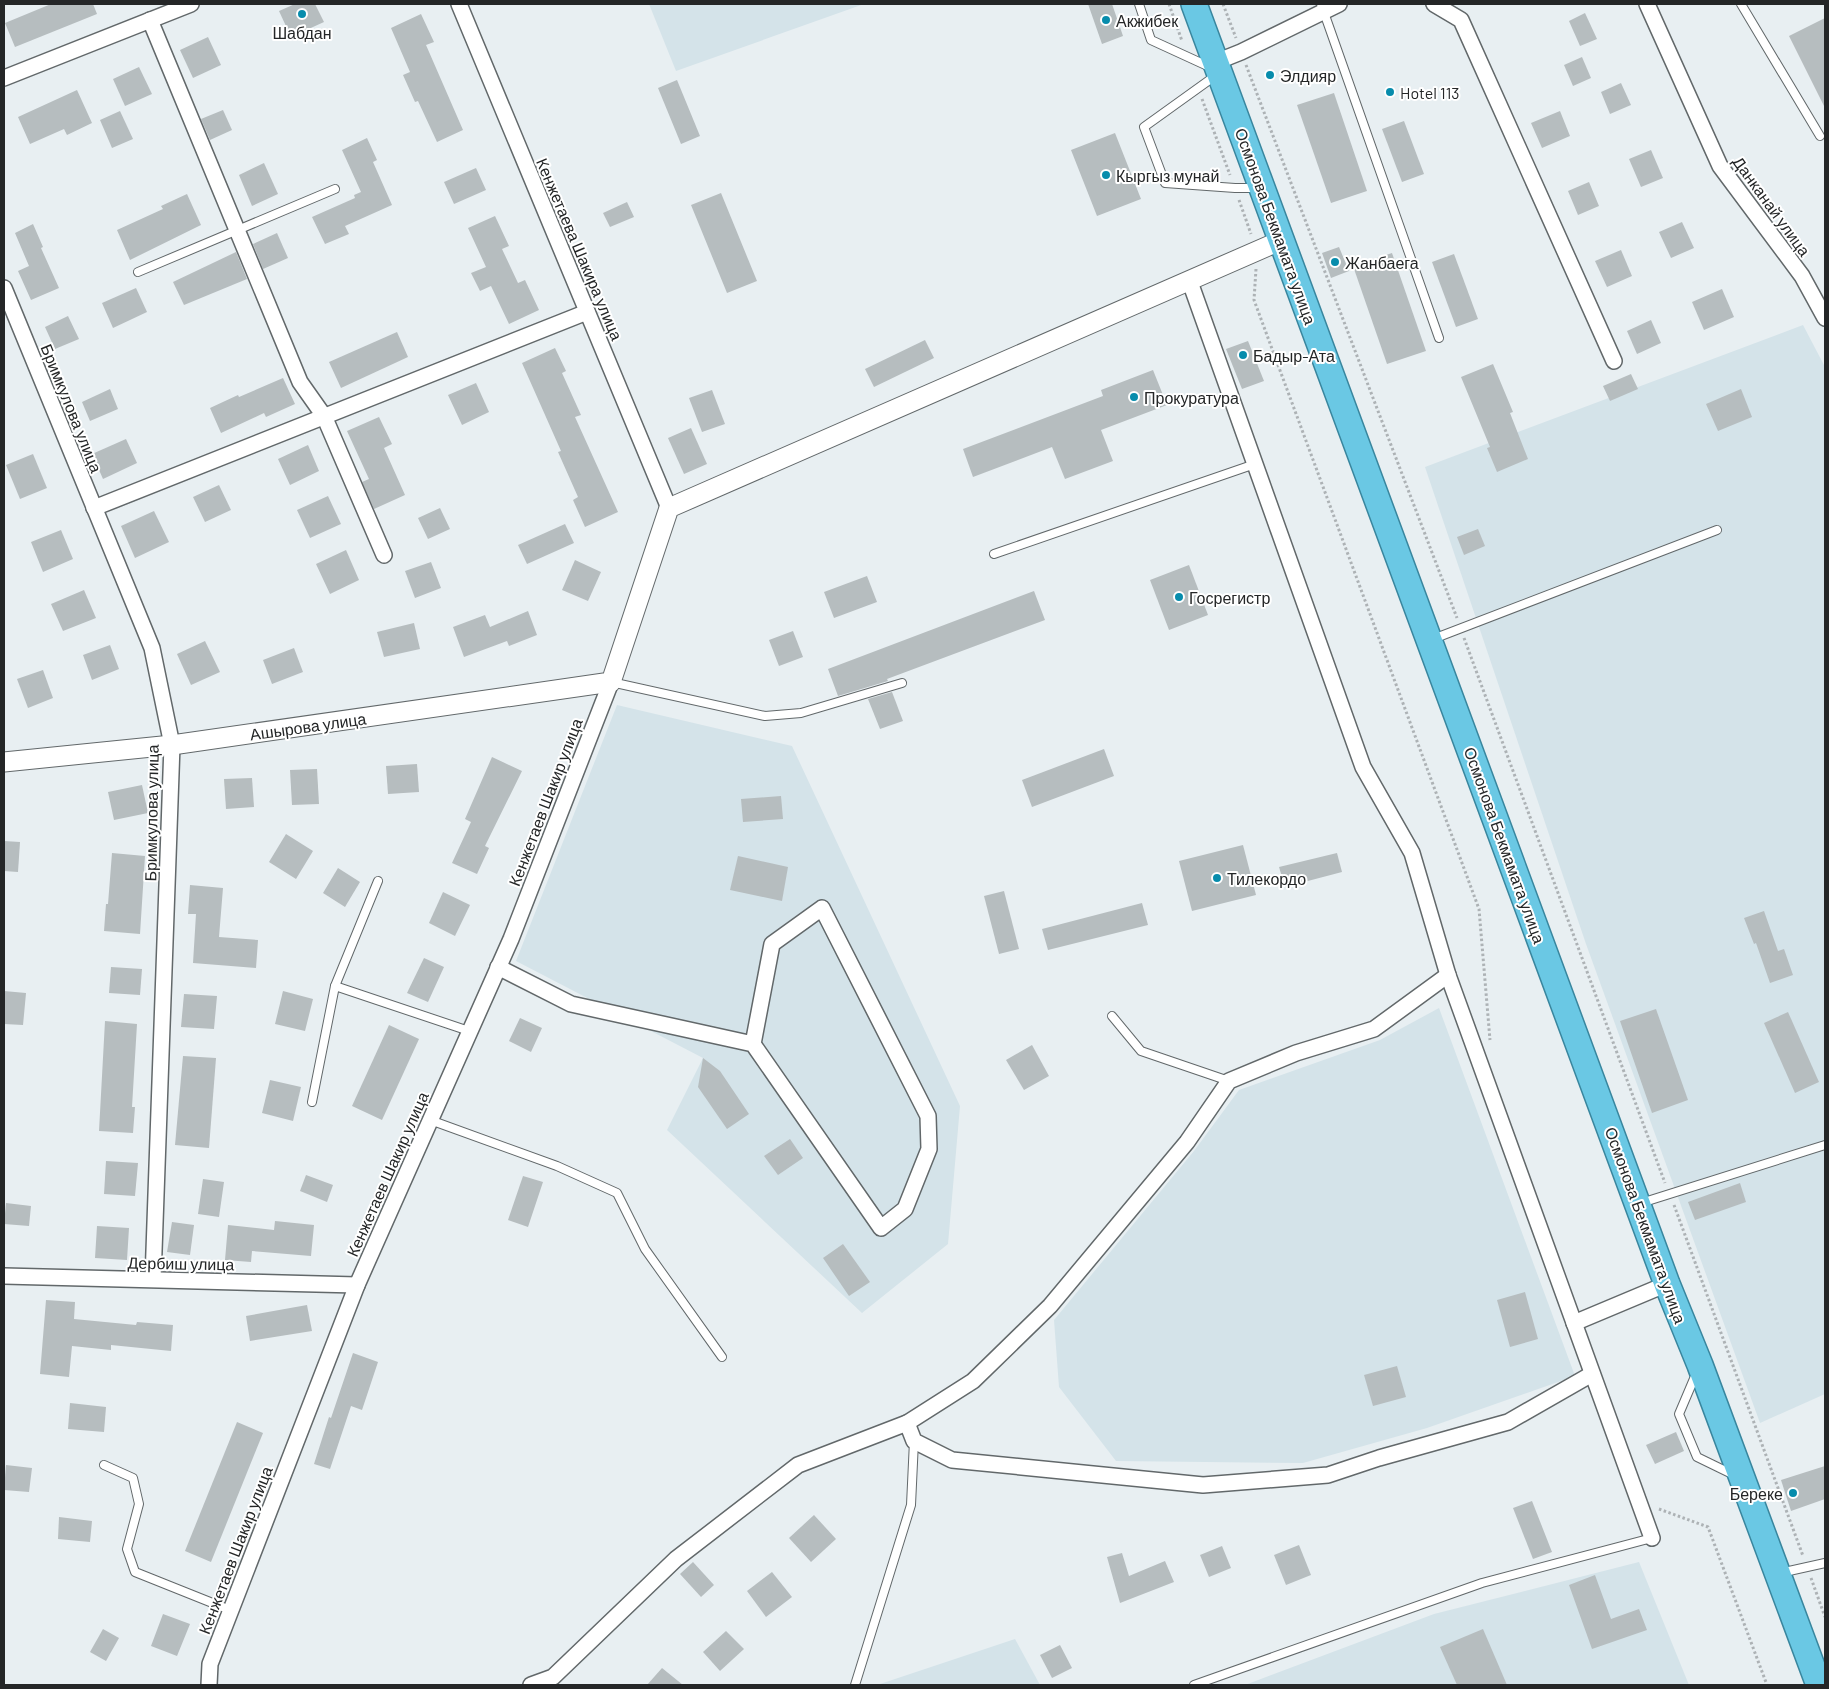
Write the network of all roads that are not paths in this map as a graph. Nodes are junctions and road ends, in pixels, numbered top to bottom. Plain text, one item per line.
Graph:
1 (191, 4) edge
2 (459, 4) edge
3 (1139, 4) edge
4 (1194, 4) edge
5 (1338, 4) edge
6 (1434, 4) edge
7 (1647, 4) edge
8 (1741, 4) edge
9 (1323, 7) edge
10 (150, 20) junction
11 (1218, 67) junction
12 (4, 78) edge
13 (1820, 136) dead end
14 (1262, 188) junction
15 (335, 189) dead end
16 (237, 230) junction
17 (1282, 240) junction
18 (138, 272) dead end
19 (1190, 282) junction
20 (4, 288) edge
21 (8, 308) edge
22 (587, 312) junction
23 (1825, 318) edge
24 (1439, 338) dead end
25 (1614, 360) dead end
26 (324, 416) junction
27 (1255, 464) junction
28 (94, 508) junction
29 (669, 508) junction
30 (1717, 530) dead end
31 (994, 554) dead end
32 (384, 555) dead end
33 (1428, 641) junction
34 (611, 682) junction
35 (902, 682) dead end
36 (172, 745) junction
37 (4, 762) edge
38 (378, 881) dead end
39 (498, 967) junction
40 (1448, 975) junction
41 (335, 986) junction
42 (1112, 1016) dead end
43 (470, 1031) junction
44 (752, 1044) junction
45 (1229, 1082) junction
46 (312, 1102) dead end
47 (430, 1120) junction
48 (1825, 1144) edge
49 (1638, 1204) junction
50 (4, 1276) edge
51 (153, 1280) junction
52 (357, 1284) junction
53 (1667, 1284) junction
54 (1574, 1322) junction
55 (722, 1357) dead end
56 (1700, 1365) junction
57 (1592, 1374) junction
58 (907, 1422) junction
59 (914, 1441) junction
60 (104, 1465) dead end
61 (1741, 1479) junction
62 (1652, 1538) joint
63 (1825, 1564) edge
64 (1778, 1574) junction
65 (230, 1610) junction
66 (209, 1685) edge
67 (532, 1685) edge
68 (855, 1685) edge
69 (1194, 1685) edge
70 (1820, 1685) edge

1 - 10 street
2 - 22 street, Кенжетаева Шакира улица
3 - 11 lane
4 - 11 highway, Осмонова Бекмамата улица
5 - 9 street
6 - 25 street
7 - 23 street, Данканай улица
8 - 13 lane
9 - 11 street
9 - 24 lane
10 - 12 street
10 - 16 street
11 - 14 highway, Осмонова Бекмамата улица
11 - 14 lane
14 - 17 highway, Осмонова Бекмамата улица
15 - 16 lane
16 - 18 lane
16 - 26 street
17 - 19 street
17 - 33 highway, Осмонова Бекмамата улица
19 - 27 street
19 - 29 street
20 - 21 street, Бримкулова улица
21 - 28 street, Бримкулова улица
22 - 26 street
22 - 29 street, Кенжетаева Шакира улица
26 - 28 street
26 - 32 street
27 - 31 lane
27 - 40 street
28 - 36 street, Бримкулова улица
29 - 34 street
30 - 33 lane
33 - 49 highway, Осмонова Бекмамата улица
34 - 35 lane
34 - 36 street, Ашырова улица
34 - 39 street, Кенжетаев Шакир улица
36 - 37 street, Ашырова улица
36 - 51 street, Бримкулова улица
38 - 41 lane
39 - 43 street, Кенжетаев Шакир улица
39 - 44 street
40 - 45 street
40 - 54 street
41 - 43 lane
41 - 46 lane
42 - 45 lane
43 - 47 street, Кенжетаев Шакир улица
44 - 44 street
45 - 58 street
47 - 52 street, Кенжетаев Шакир улица
47 - 55 lane
48 - 49 lane
49 - 53 highway, Осмонова Бекмамата улица
50 - 51 street, Дербиш улица
51 - 52 street, Дербиш улица
52 - 65 street, Кенжетаев Шакир улица
53 - 54 street
53 - 56 highway, Осмонова Бекмамата улица
54 - 57 street
56 - 61 highway, Осмонова Бекмамата улица
56 - 61 lane
57 - 59 street
57 - 62 street
58 - 59 street
58 - 67 street
59 - 68 lane
60 - 65 lane
61 - 64 highway, Осмонова Бекмамата улица
62 - 69 lane
63 - 64 lane
64 - 70 highway, Осмонова Бекмамата улица
65 - 66 street, Кенжетаев Шакир улица

